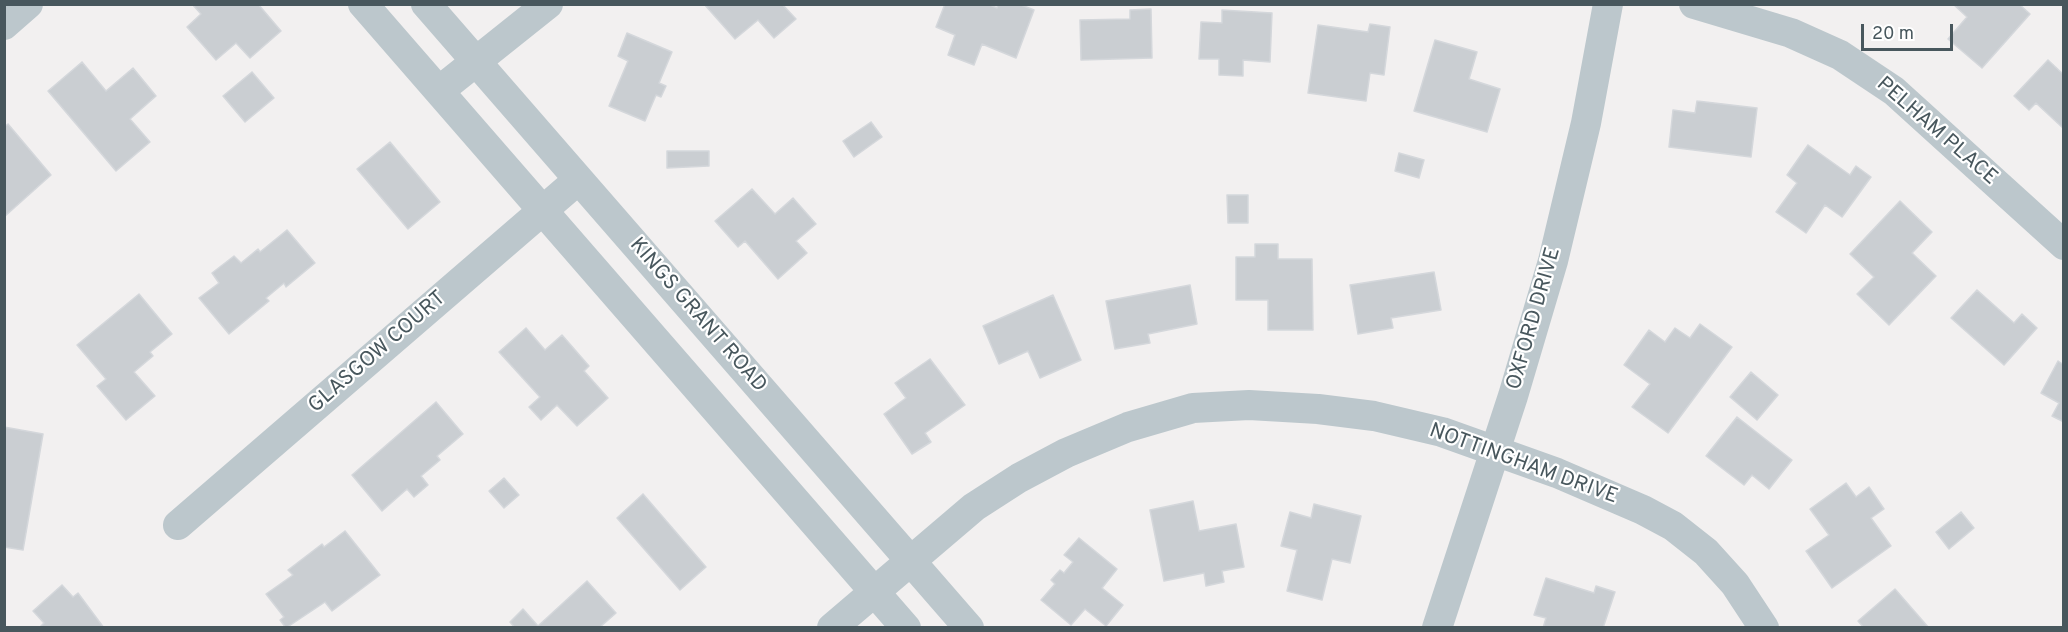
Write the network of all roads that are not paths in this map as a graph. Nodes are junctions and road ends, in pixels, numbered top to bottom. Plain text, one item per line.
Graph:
1 (28, 4) edge
2 (363, 4) edge
3 (426, 4) edge
4 (548, 4) edge
5 (1608, 4) edge
6 (1694, 4) edge
7 (4, 25) edge
8 (478, 61) junction
9 (439, 91) junction
10 (578, 180) junction
11 (542, 212) junction
12 (2064, 245) edge
13 (1494, 450) junction
14 (178, 525) dead end
15 (913, 561) junction
16 (876, 593) junction
17 (832, 627) edge
18 (906, 627) edge
19 (969, 627) edge
20 (1437, 627) edge
21 (1764, 627) edge

1 - 7 street
2 - 9 street
3 - 8 street, KINGS GRANT ROAD
4 - 8 street
5 - 13 street, OXFORD DRIVE
6 - 12 street, PELHAM PLACE
8 - 9 street
8 - 10 street, KINGS GRANT ROAD
9 - 11 street
10 - 11 street, GLASGOW COURT
10 - 15 street, KINGS GRANT ROAD
11 - 14 street, GLASGOW COURT
11 - 16 street
13 - 15 street, NOTTINGHAM DRIVE
13 - 20 street, OXFORD DRIVE
13 - 21 street, NOTTINGHAM DRIVE
15 - 16 street, NOTTINGHAM DRIVE
15 - 19 street, KINGS GRANT ROAD
16 - 17 street, NOTTINGHAM DRIVE
16 - 18 street

